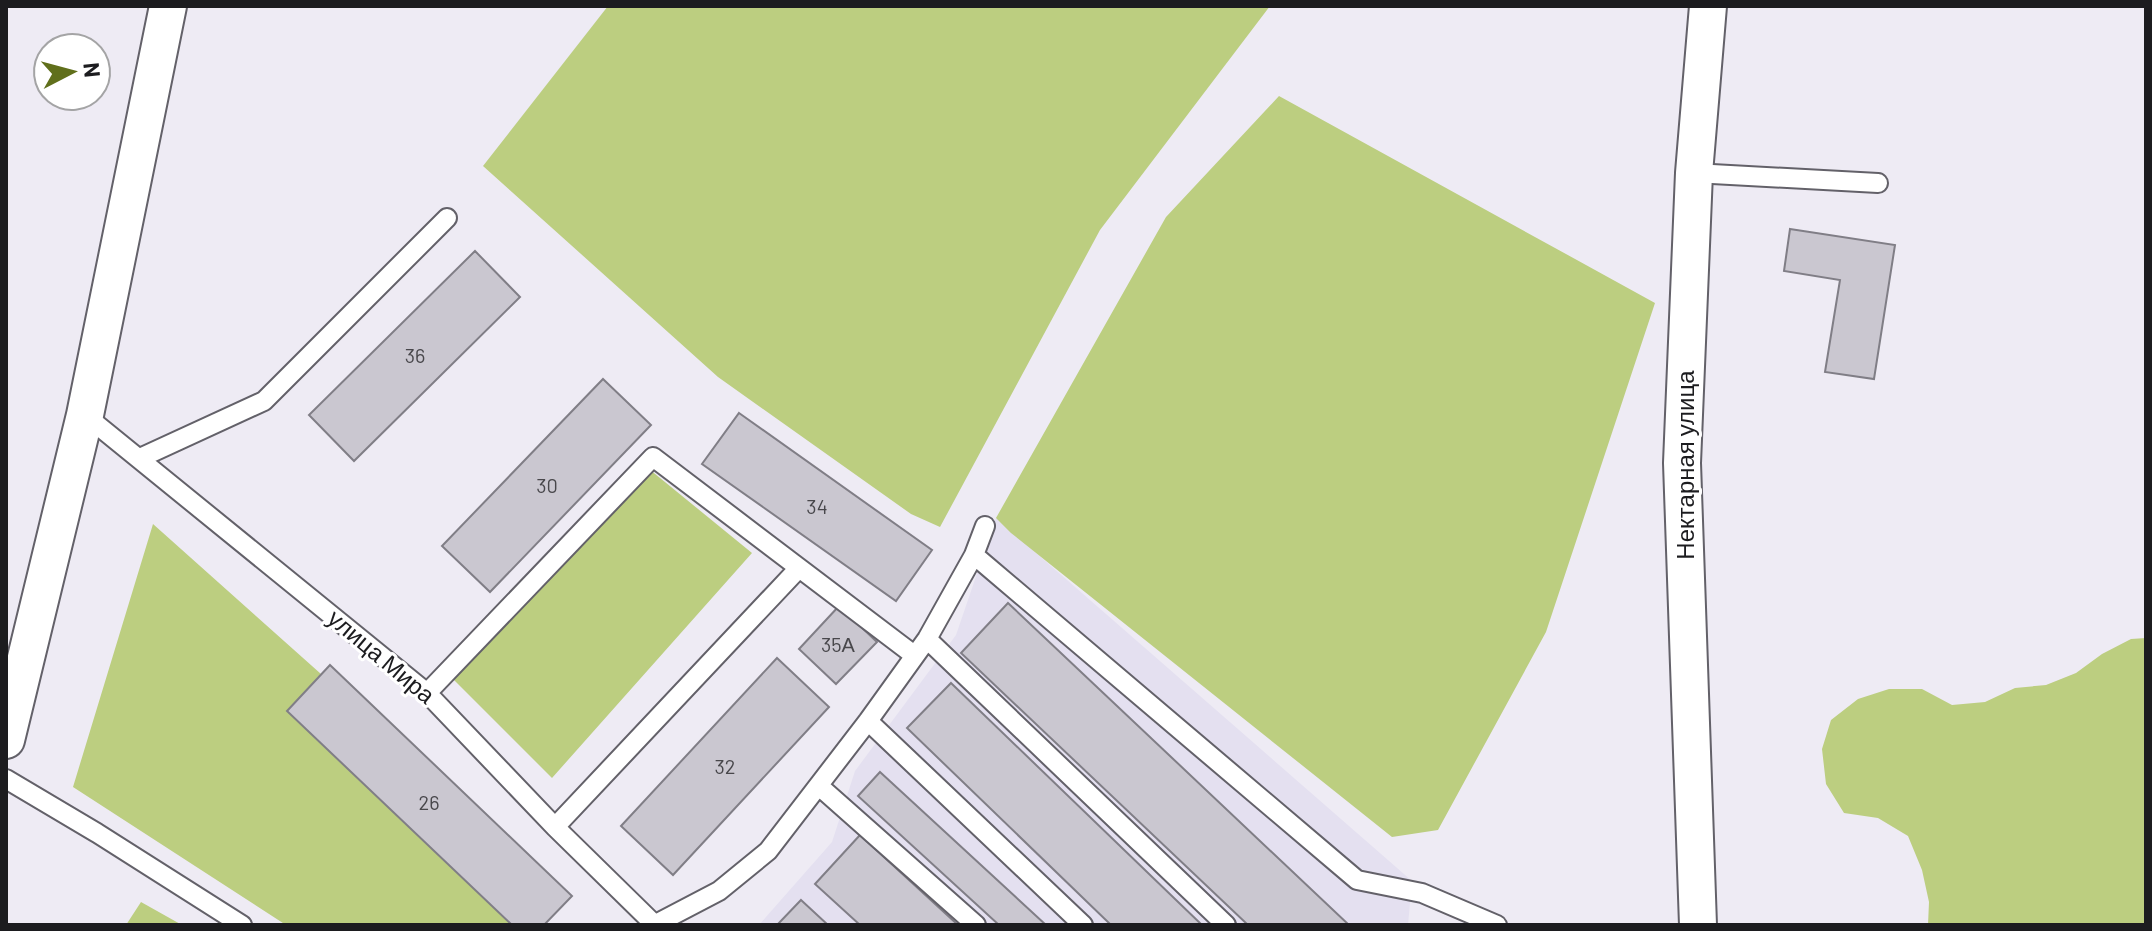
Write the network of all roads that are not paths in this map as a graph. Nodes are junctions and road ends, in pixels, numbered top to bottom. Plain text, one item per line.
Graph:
1 (168, 6) edge
2 (1708, 6) edge
3 (1694, 173) junction
4 (1878, 183) dead end
5 (447, 218) dead end
6 (85, 415) junction
7 (140, 458) junction
8 (985, 526) dead end
9 (974, 555) junction
10 (799, 568) junction
11 (927, 639) junction
12 (914, 655) junction
13 (427, 693) junction
14 (868, 721) junction
15 (6, 740) edge
16 (6, 779) edge
17 (819, 786) junction
18 (555, 827) junction
19 (242, 925) edge
20 (655, 925) edge
21 (976, 925) edge
22 (1083, 925) edge
23 (1226, 925) edge
24 (1497, 925) edge
25 (1698, 925) edge

1 - 6 street
2 - 3 street, Нектарная улица
3 - 4 lane
3 - 25 street, Нектарная улица
5 - 7 lane
6 - 7 lane, улица Мира
6 - 15 street
7 - 13 lane, улица Мира
8 - 9 lane
9 - 11 lane
9 - 24 lane
10 - 12 lane
10 - 13 lane
10 - 18 lane
11 - 12 lane
11 - 23 lane
12 - 14 lane
13 - 18 lane, улица Мира
14 - 17 lane
14 - 22 lane
16 - 19 lane
17 - 20 lane
17 - 21 lane
18 - 20 lane, улица Мира

